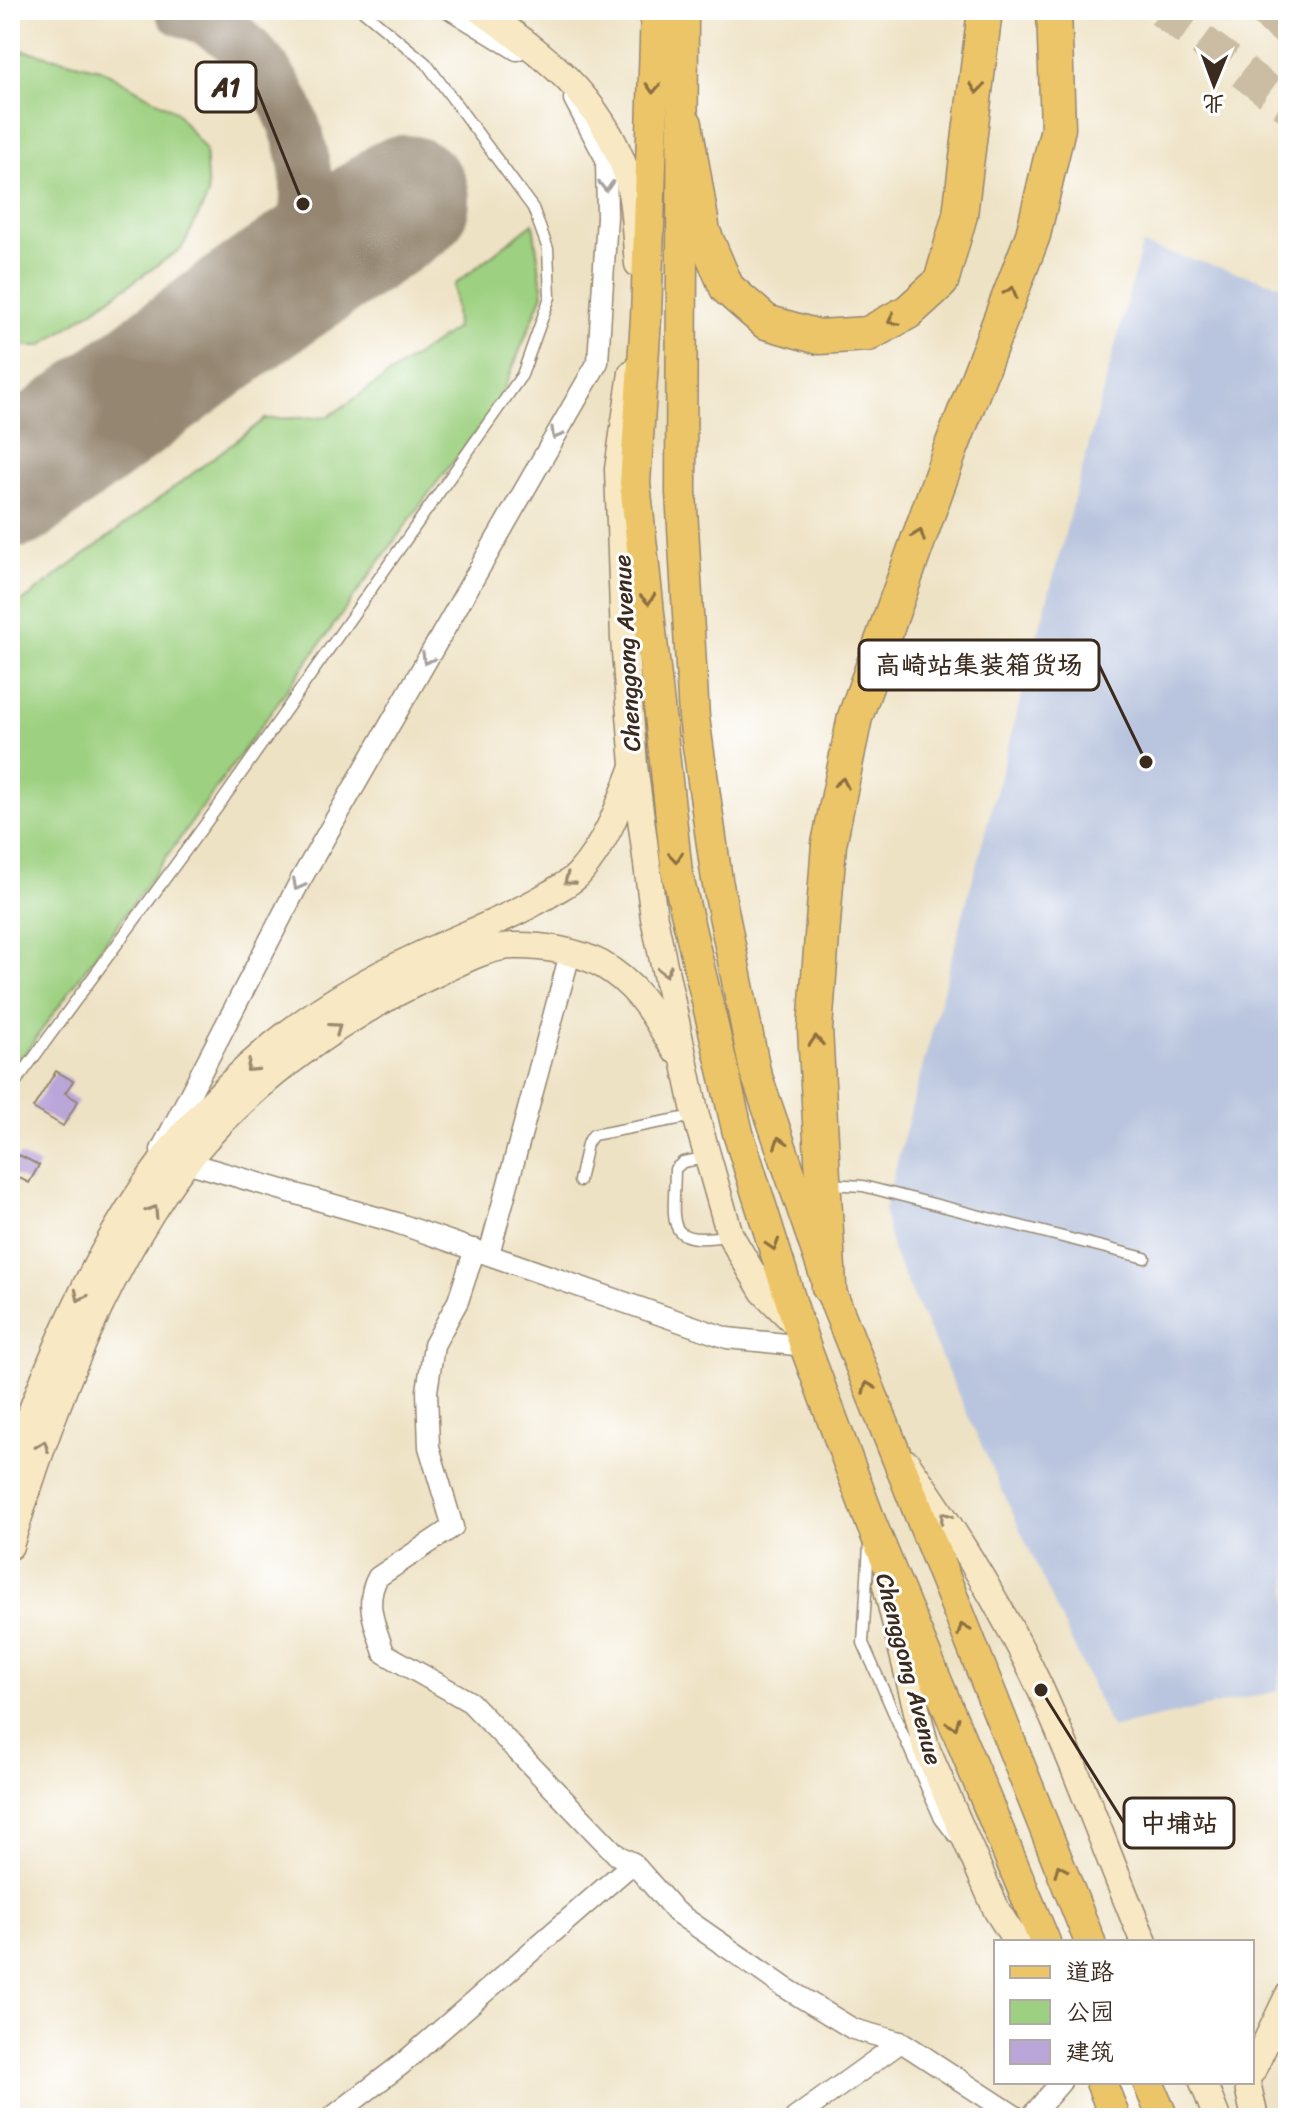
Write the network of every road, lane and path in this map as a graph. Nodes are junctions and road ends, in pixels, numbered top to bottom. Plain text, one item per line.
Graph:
1 (362, 10) edge
2 (452, 10) edge
3 (480, 10) edge
4 (656, 10) edge
5 (683, 10) edge
6 (985, 10) edge
7 (1054, 10) edge
8 (685, 124) junction
9 (646, 318) junction
10 (634, 765) junction
11 (570, 954) junction
12 (684, 1063) junction
13 (10, 1090) edge
14 (696, 1116) junction
15 (707, 1158) junction
16 (189, 1163) junction
17 (147, 1178) junction
18 (579, 1181) dead end
19 (826, 1184) junction
20 (730, 1235) junction
21 (482, 1252) junction
22 (1145, 1258) dead end
23 (829, 1287) junction
24 (802, 1336) junction
25 (884, 1429) junction
26 (10, 1470) edge
27 (871, 1523) junction
28 (10, 1546) edge
29 (633, 1863) junction
30 (979, 1871) junction
31 (1016, 1940) edge
32 (1044, 1940) edge
33 (1089, 1940) edge
34 (1143, 1940) edge
35 (1288, 1996) edge
36 (901, 2042) junction
37 (1254, 2067) edge
38 (1059, 2084) edge
39 (1102, 2084) edge
40 (1149, 2084) edge
41 (1204, 2084) edge
42 (1247, 2084) edge
43 (331, 2118) edge
44 (795, 2118) edge
45 (1018, 2118) edge
46 (1030, 2118) edge
47 (1115, 2118) edge
48 (1163, 2118) edge
49 (1217, 2118) edge
50 (1255, 2118) edge

1 - 13 lane
2 -> 17 street
3 - 9 main road, Chenggong Avenue
4 -> 9 main road
5 - 8 main road
6 -> 8 highway
19 -> 7 highway
23 -> 8 main road
9 - 10 main road, Chenggong Avenue
9 -> 24 main road
10 -> 12 main road, Chenggong Avenue
10 -> 17 main road
11 - 12 main road
16 -> 11 main road
11 - 21 street
12 - 14 main road, Chenggong Avenue
14 - 15 main road, Chenggong Avenue
14 - 18 lane
15 - 20 main road, Chenggong Avenue
15 - 20 lane
16 - 21 street
28 -> 16 main road
17 -> 26 main road
19 - 22 lane
19 - 23 highway
20 - 24 main road, Chenggong Avenue
21 - 24 street
21 - 29 street
25 -> 23 main road
24 - 27 main road
33 -> 25 main road
34 -> 25 main road
27 - 30 main road, Chenggong Avenue
27 - 30 lane
27 -> 32 main road
29 - 36 street
29 - 43 street
30 - 31 main road, Chenggong Avenue
35 - 37 main road
36 - 44 street
36 - 45 street
38 - 46 street
39 - 47 main road
40 - 48 main road
41 - 49 main road
42 - 50 main road

